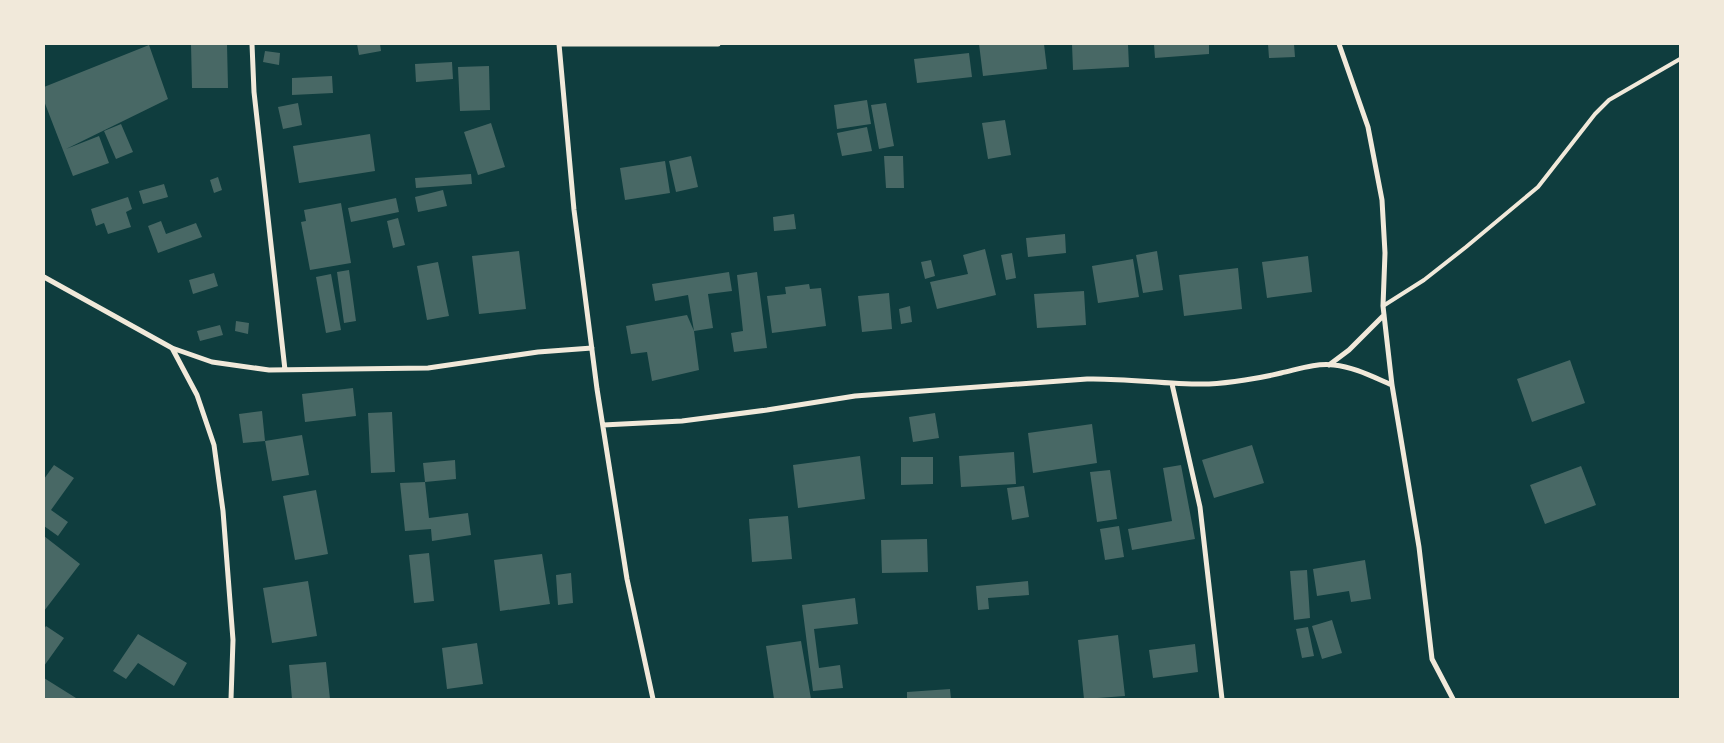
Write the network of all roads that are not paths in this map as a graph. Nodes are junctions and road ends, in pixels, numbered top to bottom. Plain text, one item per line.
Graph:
1 (252, 44) edge
2 (559, 44) edge
3 (718, 44) edge
4 (1339, 44) edge
5 (1680, 59) edge
6 (44, 277) edge
7 (1383, 306) junction
8 (1384, 315) junction
9 (172, 348) junction
10 (592, 348) junction
11 (1328, 365) junction
12 (285, 370) junction
13 (1172, 384) junction
14 (1392, 385) junction
15 (603, 425) junction
16 (231, 699) edge
17 (653, 699) edge
18 (1222, 699) edge
19 (1453, 699) edge

1 - 12 street
2 - 3 street
2 - 10 street
4 - 7 street
5 - 7 lane
6 - 9 street
7 - 8 street
8 - 11 street
8 - 14 street
9 - 12 street
9 - 16 street
10 - 12 street
10 - 15 street
11 - 13 street
11 - 14 street
13 - 15 street
13 - 18 street
14 - 19 street
15 - 17 street

